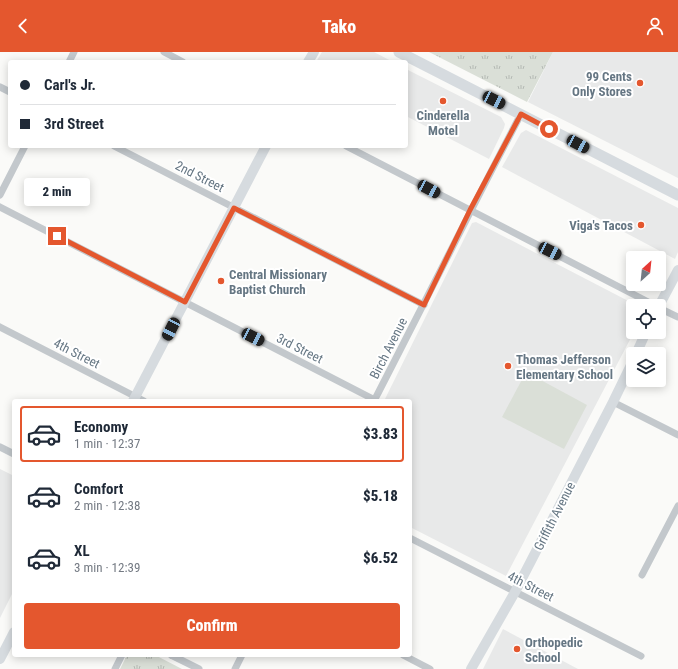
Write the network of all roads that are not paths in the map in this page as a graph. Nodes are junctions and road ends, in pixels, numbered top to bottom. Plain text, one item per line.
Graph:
1 (164, 52) edge
2 (399, 52) edge
3 (179, 60) edge
4 (521, 114) junction
5 (24, 148) edge
6 (118, 148) edge
7 (265, 148) edge
8 (350, 148) edge
9 (0, 195) edge
10 (678, 195) edge
11 (0, 207) edge
12 (234, 208) junction
13 (470, 210) junction
14 (678, 270) edge
15 (642, 299) edge
16 (662, 299) edge
17 (185, 302) junction
18 (424, 305) junction
19 (666, 311) edge
20 (678, 317) edge
21 (0, 327) edge
22 (626, 375) edge
23 (136, 399) edge
24 (138, 399) edge
25 (372, 399) edge
26 (375, 399) edge
27 (613, 402) junction
28 (678, 435) edge
29 (0, 447) edge
30 (12, 453) edge
31 (678, 506) edge
32 (412, 539) edge
33 (642, 575) dead end
34 (515, 592) junction
35 (12, 636) edge
36 (640, 656) dead end
37 (121, 657) edge
38 (175, 657) edge
39 (241, 657) edge
40 (407, 657) edge
41 (0, 659) edge
42 (115, 669) edge
43 (199, 669) edge
44 (235, 669) edge
45 (430, 669) edge
46 (471, 669) edge

1 - 3 street
2 - 4 highway
4 - 10 highway
4 - 13 street, Birch Avenue
5 - 9 street
6 - 12 street, 2nd Street
7 - 12 main road
8 - 13 street
11 - 17 street, 3rd Street
12 - 17 main road
12 - 18 street, 2nd Street
13 - 15 street
13 - 18 street, Birch Avenue
14 - 16 main road
17 - 24 main road
17 - 25 street, 3rd Street
18 - 26 street, Birch Avenue
19 - 20 street
21 - 23 street, 4th Street
22 - 27 main road, Griffith Avenue
27 - 28 street
27 - 34 main road, Griffith Avenue
29 - 30 street
31 - 33 street
32 - 34 street, 4th Street
34 - 36 street, 4th Street
34 - 46 main road, Griffith Avenue
35 - 41 main road
37 - 42 street
38 - 43 street
39 - 44 street
40 - 45 street

